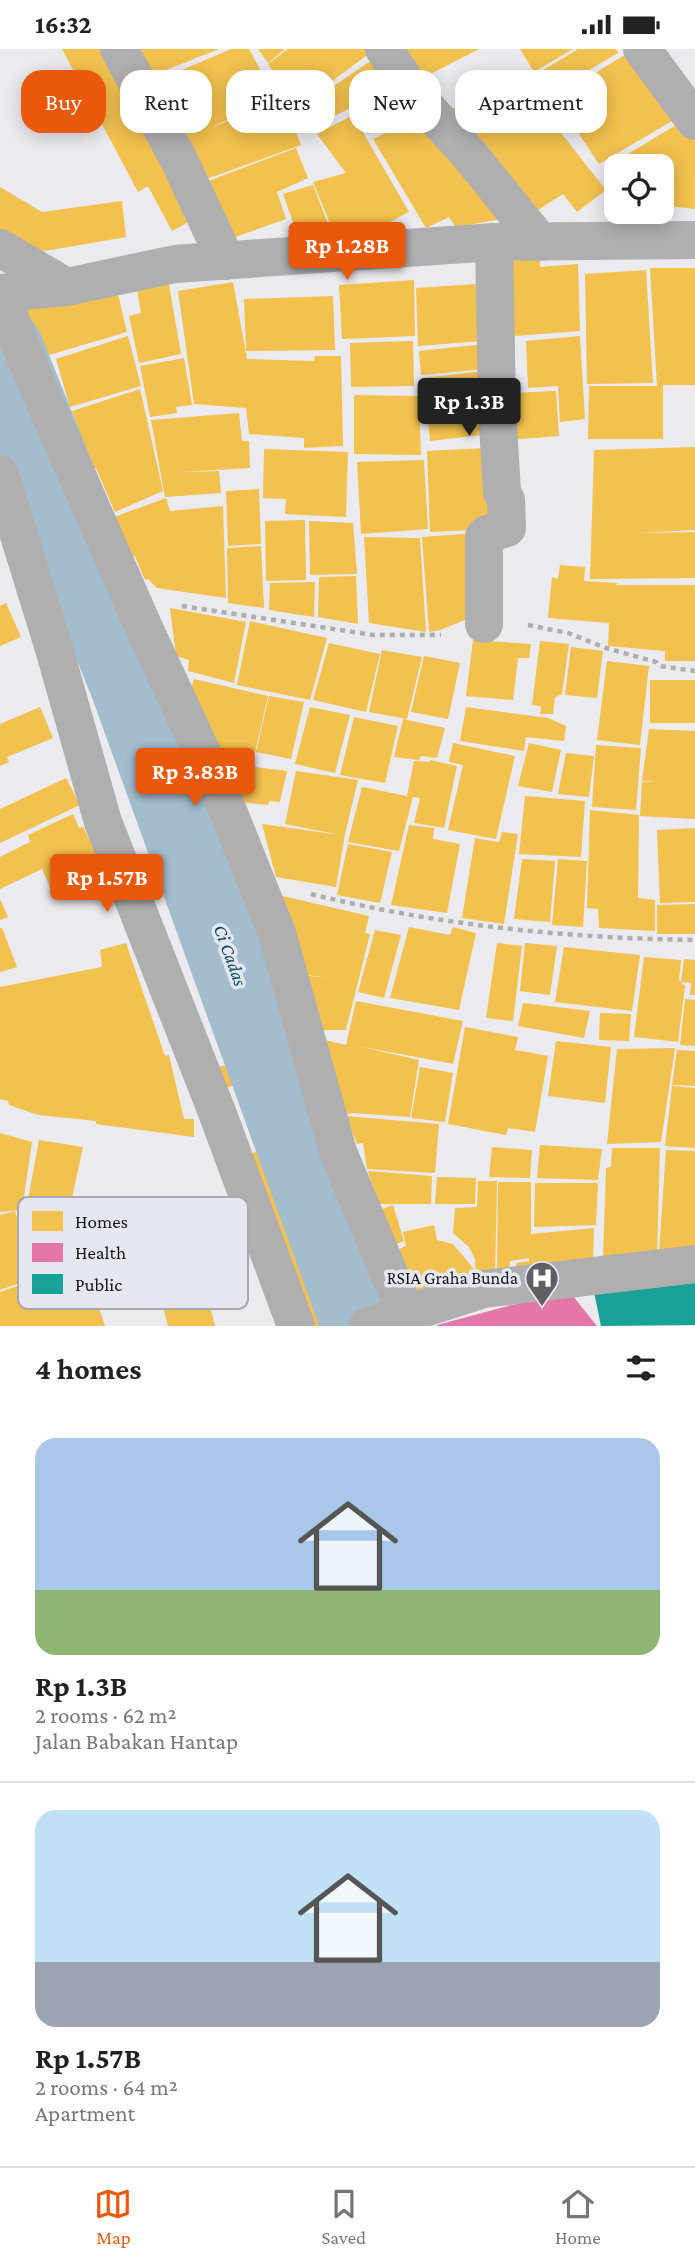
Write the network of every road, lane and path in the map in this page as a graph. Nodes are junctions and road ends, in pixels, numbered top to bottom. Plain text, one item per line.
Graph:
1 (119, 49) edge
2 (384, 49) edge
3 (642, 49) edge
4 (695, 121) edge
5 (524, 236) junction
6 (695, 240) edge
7 (0, 249) edge
8 (226, 261) junction
9 (58, 282) dead end
10 (0, 474) edge
11 (131, 598) junction
12 (484, 624) junction
13 (695, 671) edge
14 (256, 880) junction
15 (695, 940) edge
16 (695, 1264) edge
17 (388, 1320) edge
18 (296, 1326) edge

1 - 8 street
2 - 5 street
3 - 4 street
5 - 6 street
5 - 8 street
5 - 12 street
7 - 9 street
8 - 11 street
10 - 18 street
11 - 12 path
11 - 14 street
12 - 13 path
14 - 15 path
14 - 17 street
16 - 17 street

